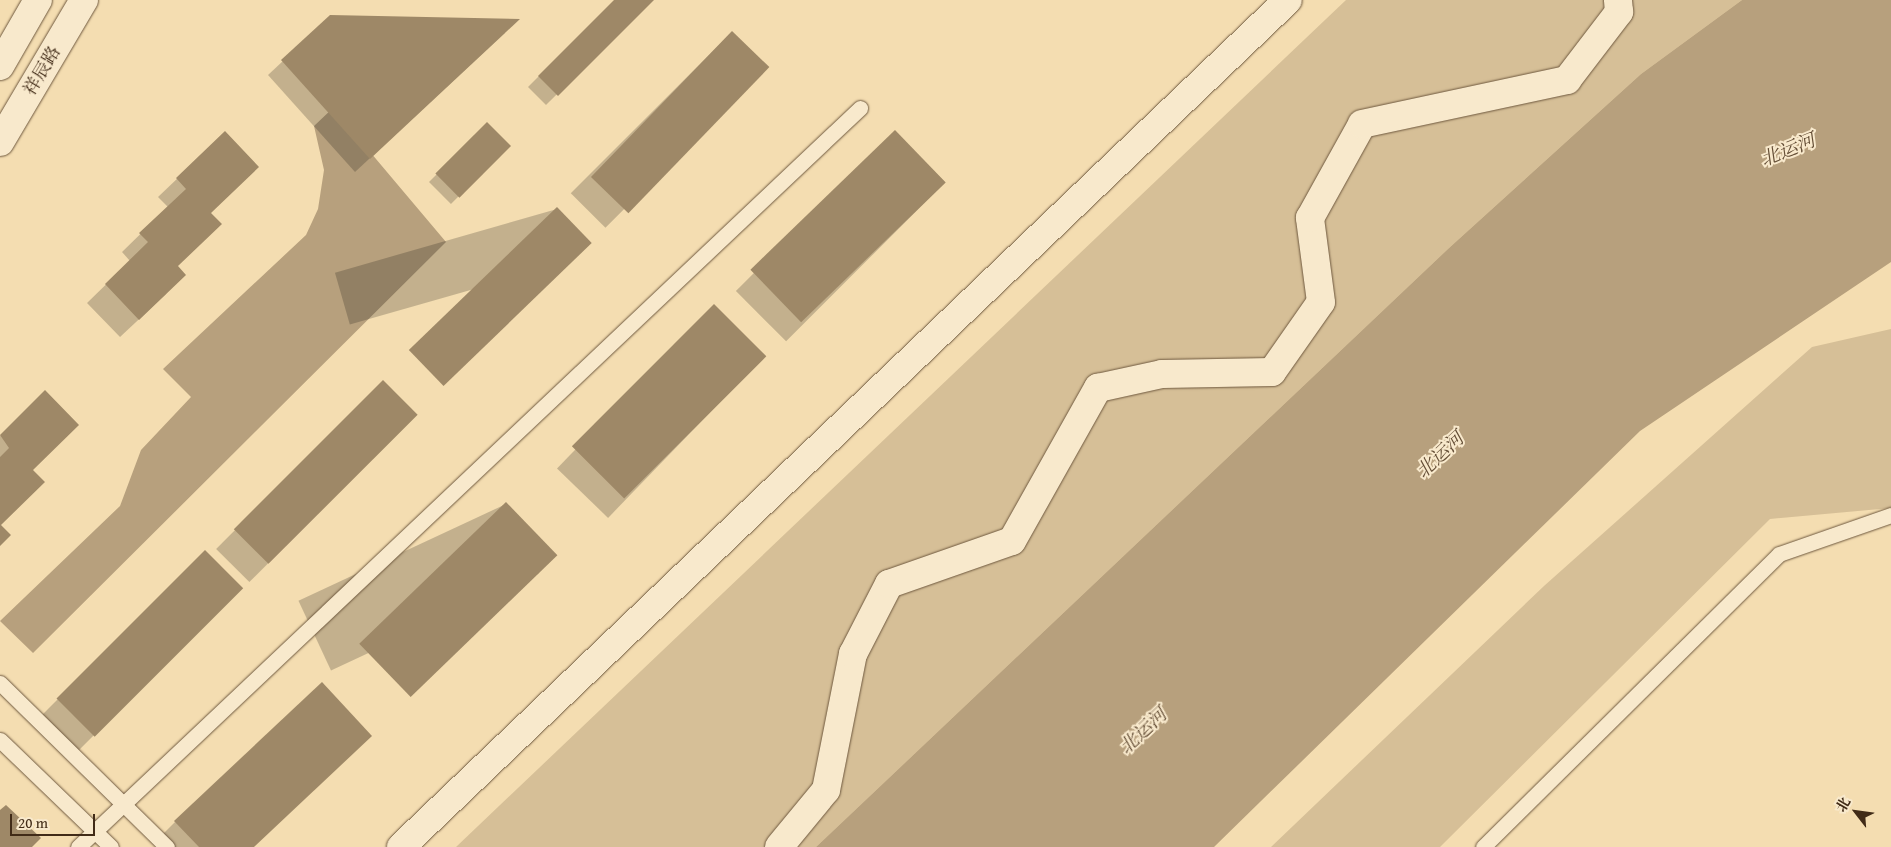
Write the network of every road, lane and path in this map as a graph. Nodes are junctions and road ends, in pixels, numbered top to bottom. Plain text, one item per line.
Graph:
1 (38, 0) edge
2 (1288, 0) edge
3 (1618, 0) edge
4 (84, 1) edge
5 (0, 66) edge
6 (860, 108) dead end
7 (0, 142) edge
8 (1891, 515) edge
9 (0, 683) edge
10 (0, 740) edge
11 (124, 803) junction
12 (95, 831) junction
13 (78, 847) edge
14 (111, 847) edge
15 (167, 847) edge
16 (401, 847) edge
17 (779, 847) edge
18 (1483, 847) edge

1 - 5 street
2 - 16 street
3 - 17 street
4 - 7 street, 祥辰路
6 - 11 lane
8 - 18 lane
9 - 11 lane
10 - 12 lane
11 - 12 lane
11 - 15 lane
12 - 13 lane
12 - 14 lane

